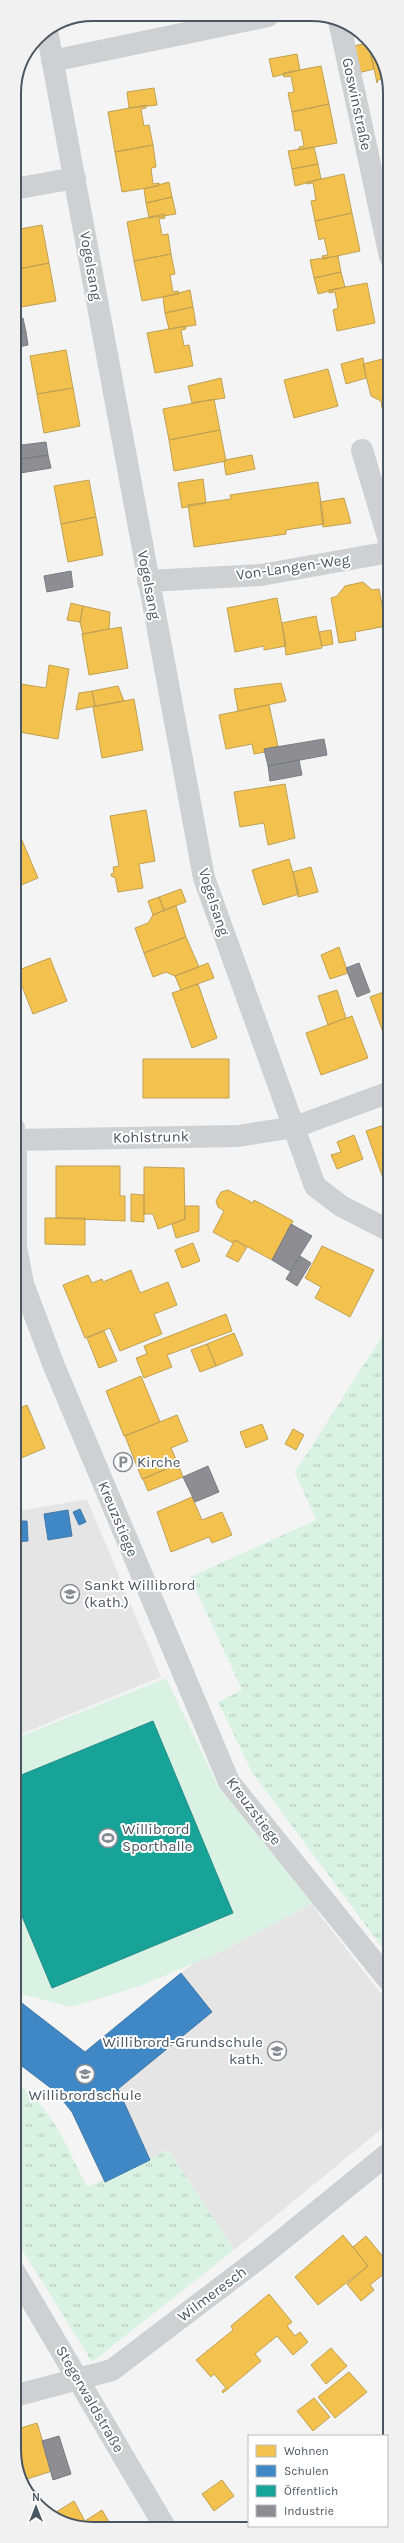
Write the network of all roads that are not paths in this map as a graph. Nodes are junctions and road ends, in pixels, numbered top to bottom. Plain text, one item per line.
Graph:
1 (244, 21) edge
2 (339, 27) edge
3 (48, 37) edge
4 (52, 61) junction
5 (75, 178) junction
6 (21, 188) edge
7 (383, 224) edge
8 (362, 450) dead end
9 (383, 520) edge
10 (383, 553) edge
11 (148, 581) junction
12 (383, 1095) edge
13 (295, 1127) junction
14 (21, 1136) edge
15 (383, 1227) edge
16 (21, 1273) edge
17 (383, 1973) edge
18 (383, 2158) edge
19 (21, 2283) edge
20 (78, 2378) junction
21 (21, 2394) edge
22 (162, 2522) edge

1 - 4 street
2 - 7 street, Goswinstraße
3 - 4 street, Vogelsang
4 - 5 street, Vogelsang
5 - 6 street
5 - 11 street, Vogelsang
8 - 9 street
10 - 11 street, Von-Langen-Weg
11 - 13 street, Vogelsang
12 - 13 street, Kohlstrunk
13 - 14 street, Kohlstrunk
13 - 15 street, Vogelsang
16 - 17 street, Kreuzstiege
18 - 20 street, Wilmeresch
19 - 20 street, Stegerwaldstraße
20 - 21 street, Wilmeresch
20 - 22 street, Stegerwaldstraße

